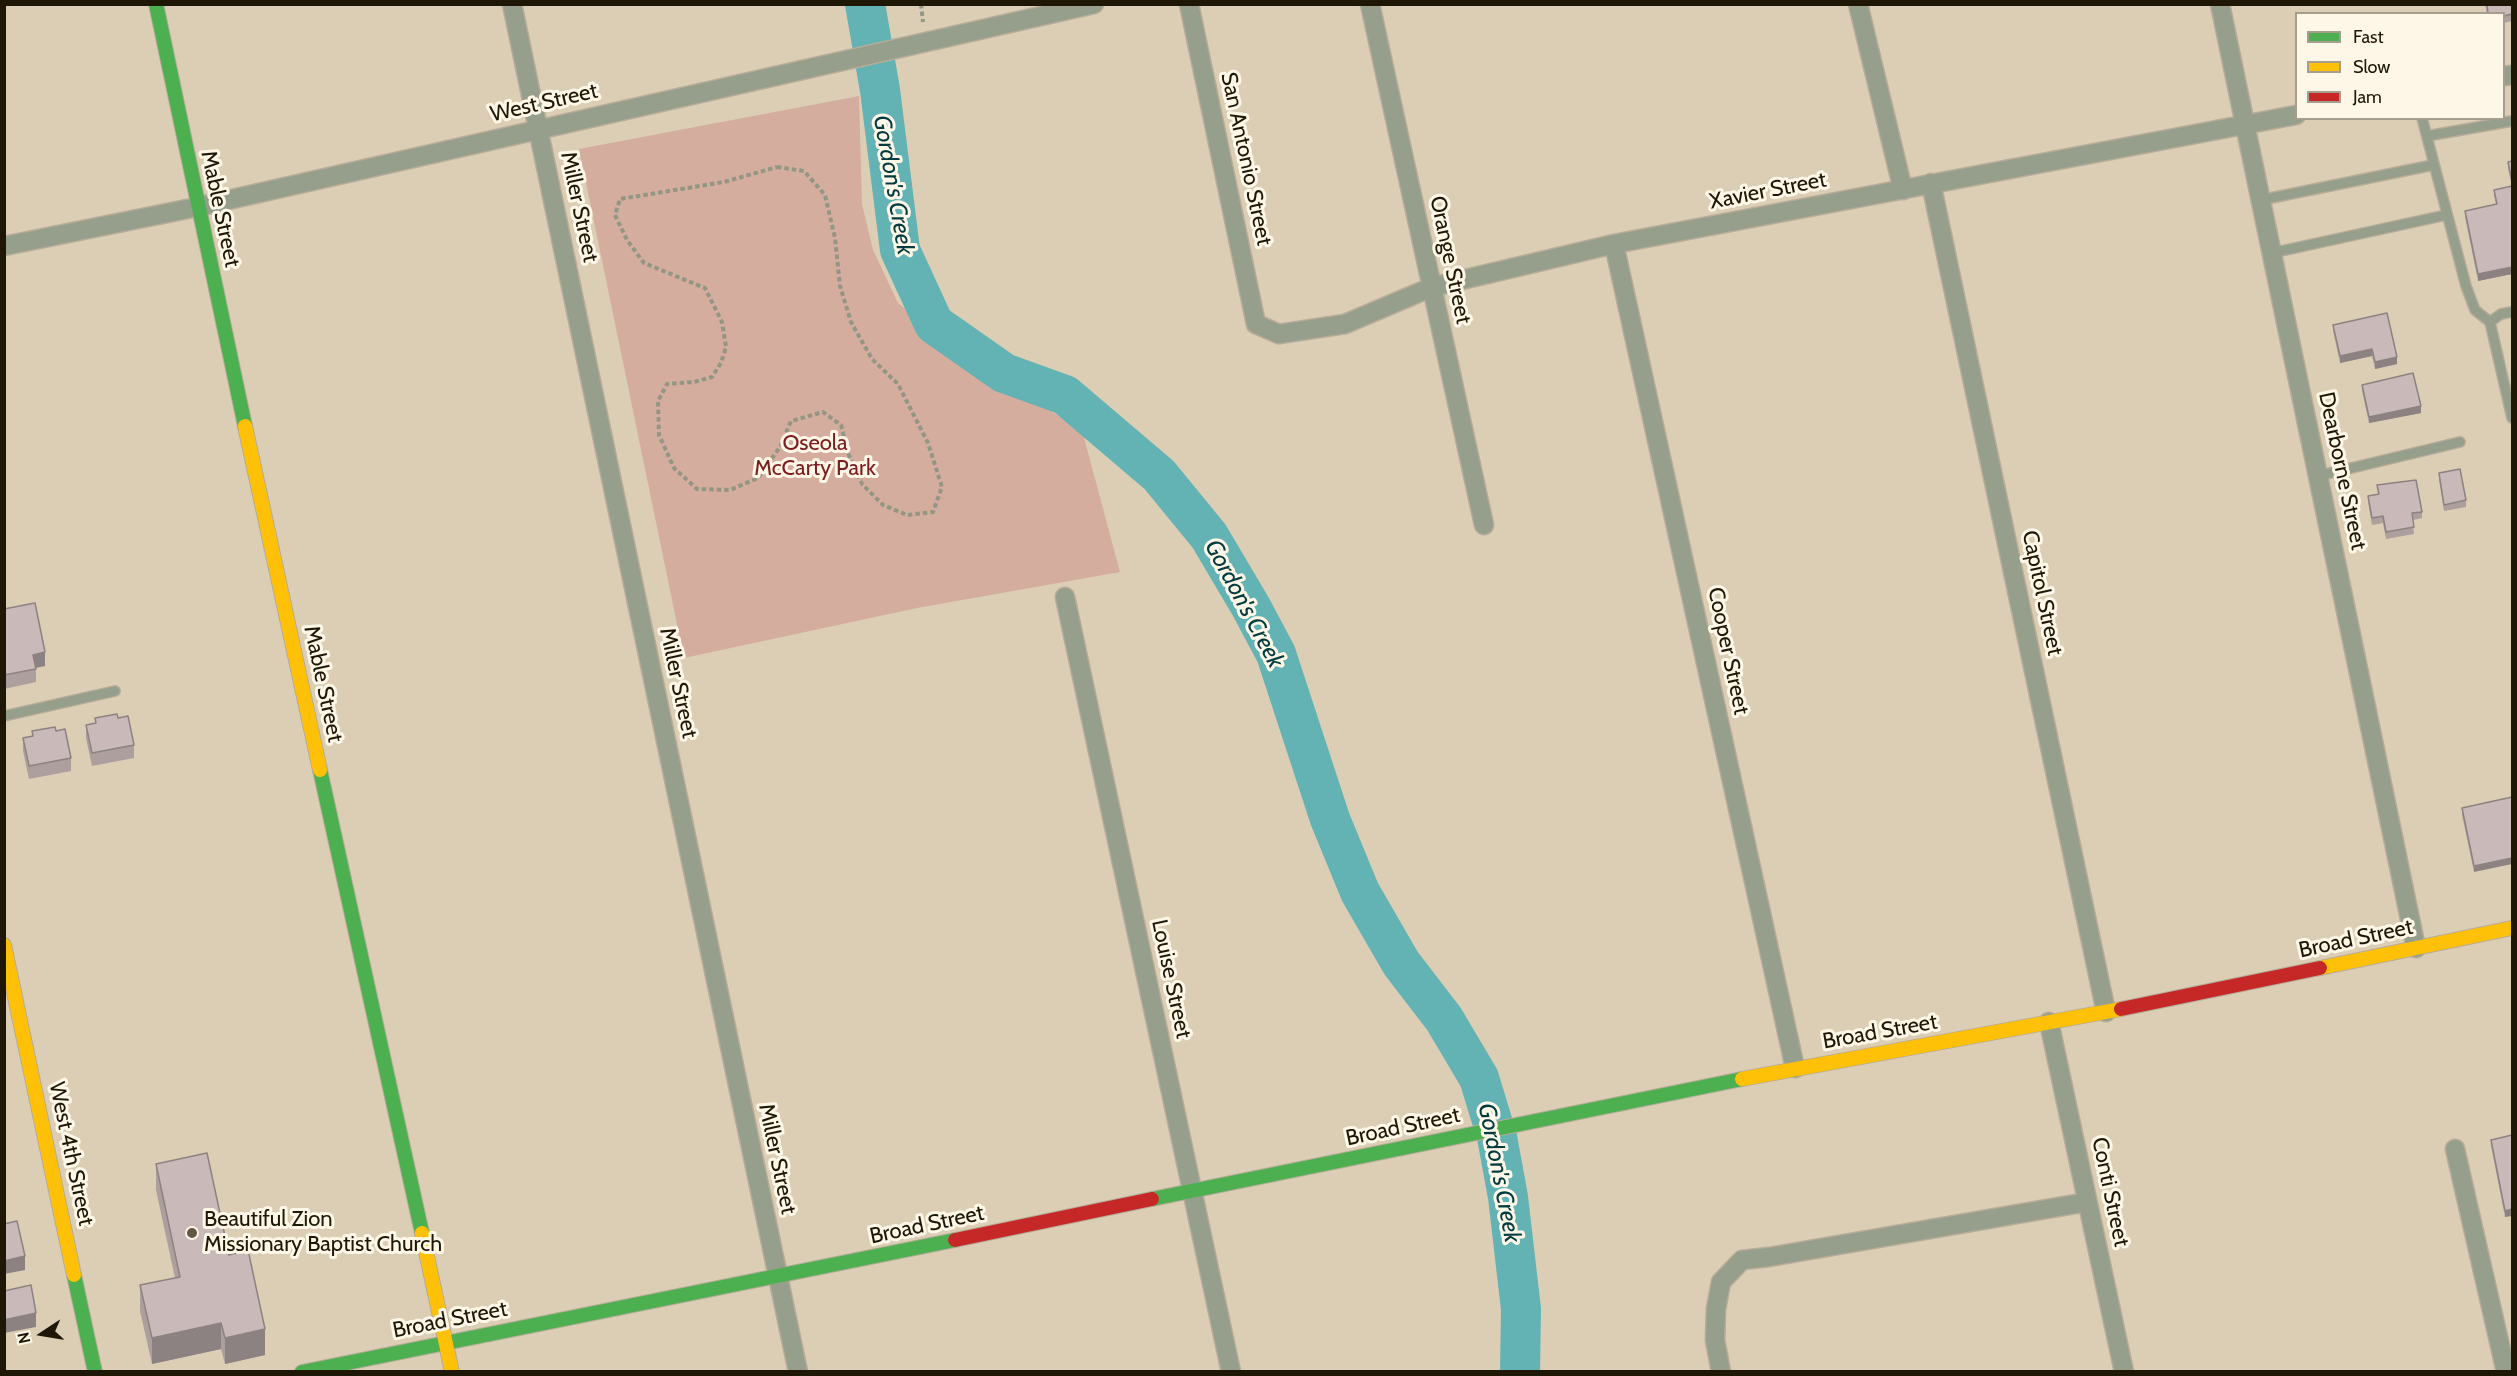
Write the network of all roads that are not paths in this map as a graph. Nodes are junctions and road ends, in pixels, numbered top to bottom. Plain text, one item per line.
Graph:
1 (156, 4) edge
2 (512, 4) edge
3 (1094, 4) edge
4 (1189, 4) edge
5 (1370, 4) edge
6 (1858, 4) edge
7 (2220, 4) edge
8 (2295, 115) edge
9 (2423, 120) edge
10 (2512, 121) edge
11 (2246, 124) junction
12 (538, 129) junction
13 (2427, 136) junction
14 (2433, 165) junction
15 (1931, 183) junction
16 (1903, 190) junction
17 (2262, 200) junction
18 (197, 207) junction
19 (2446, 215) junction
20 (1614, 244) junction
21 (4, 246) edge
22 (2272, 253) junction
23 (1432, 287) junction
24 (2512, 312) edge
25 (2490, 322) junction
26 (1256, 324) joint
27 (2512, 372) edge
28 (2502, 374) junction
29 (2512, 418) edge
30 (2460, 442) dead end
31 (2318, 476) junction
32 (1484, 525) dead end
33 (1065, 597) dead end
34 (115, 691) dead end
35 (4, 716) edge
36 (2512, 928) edge
37 (4, 945) edge
38 (2416, 948) junction
39 (2106, 1012) junction
40 (2049, 1022) junction
41 (1795, 1068) junction
42 (2455, 1149) dead end
43 (1193, 1191) junction
44 (2087, 1202) junction
45 (777, 1277) junction
46 (447, 1343) junction
47 (96, 1371) edge
48 (302, 1371) edge
49 (452, 1371) edge
50 (798, 1371) edge
51 (1231, 1371) edge
52 (1721, 1371) edge
53 (2124, 1371) edge
54 (2506, 1371) edge

1 - 18 street, Mable Street
2 - 12 street, Miller Street
3 - 12 street, West Street
4 - 26 street, San Antonio Street
5 - 23 street, Orange Street
6 - 16 street
7 - 11 street, Dearborne Street
8 - 11 street, Xavier Street
9 - 13 lane
10 - 13 lane
11 - 15 street, Xavier Street
11 - 17 street, Dearborne Street
12 - 18 street, West Street
12 - 45 street, Miller Street
13 - 14 lane
14 - 17 lane
14 - 19 lane
15 - 16 street, Xavier Street
15 - 39 street, Capitol Street
16 - 20 street, Xavier Street
17 - 22 street, Dearborne Street
18 - 21 street, West Street
18 - 46 street, Mable Street
19 - 22 lane
19 - 25 lane
20 - 23 street, Xavier Street
20 - 41 street, Cooper Street
22 - 31 street, Dearborne Street
23 - 26 street, Xavier Street
23 - 32 street, Orange Street
24 - 25 lane
25 - 28 lane
27 - 28 lane
28 - 29 lane
30 - 31 lane
31 - 38 street, Dearborne Street
33 - 43 street, Louise Street
34 - 35 lane
36 - 38 street, Broad Street
37 - 47 street, West 4th Street
38 - 39 street, Broad Street
39 - 40 street, Broad Street
40 - 41 street, Broad Street
40 - 44 street, Conti Street
41 - 43 street, Broad Street
42 - 54 street
43 - 45 street, Broad Street
43 - 51 street, Louise Street
44 - 52 street
44 - 53 street, Conti Street
45 - 46 street, Broad Street
45 - 50 street, Miller Street
46 - 48 street, Broad Street
46 - 49 street, Mable Street

